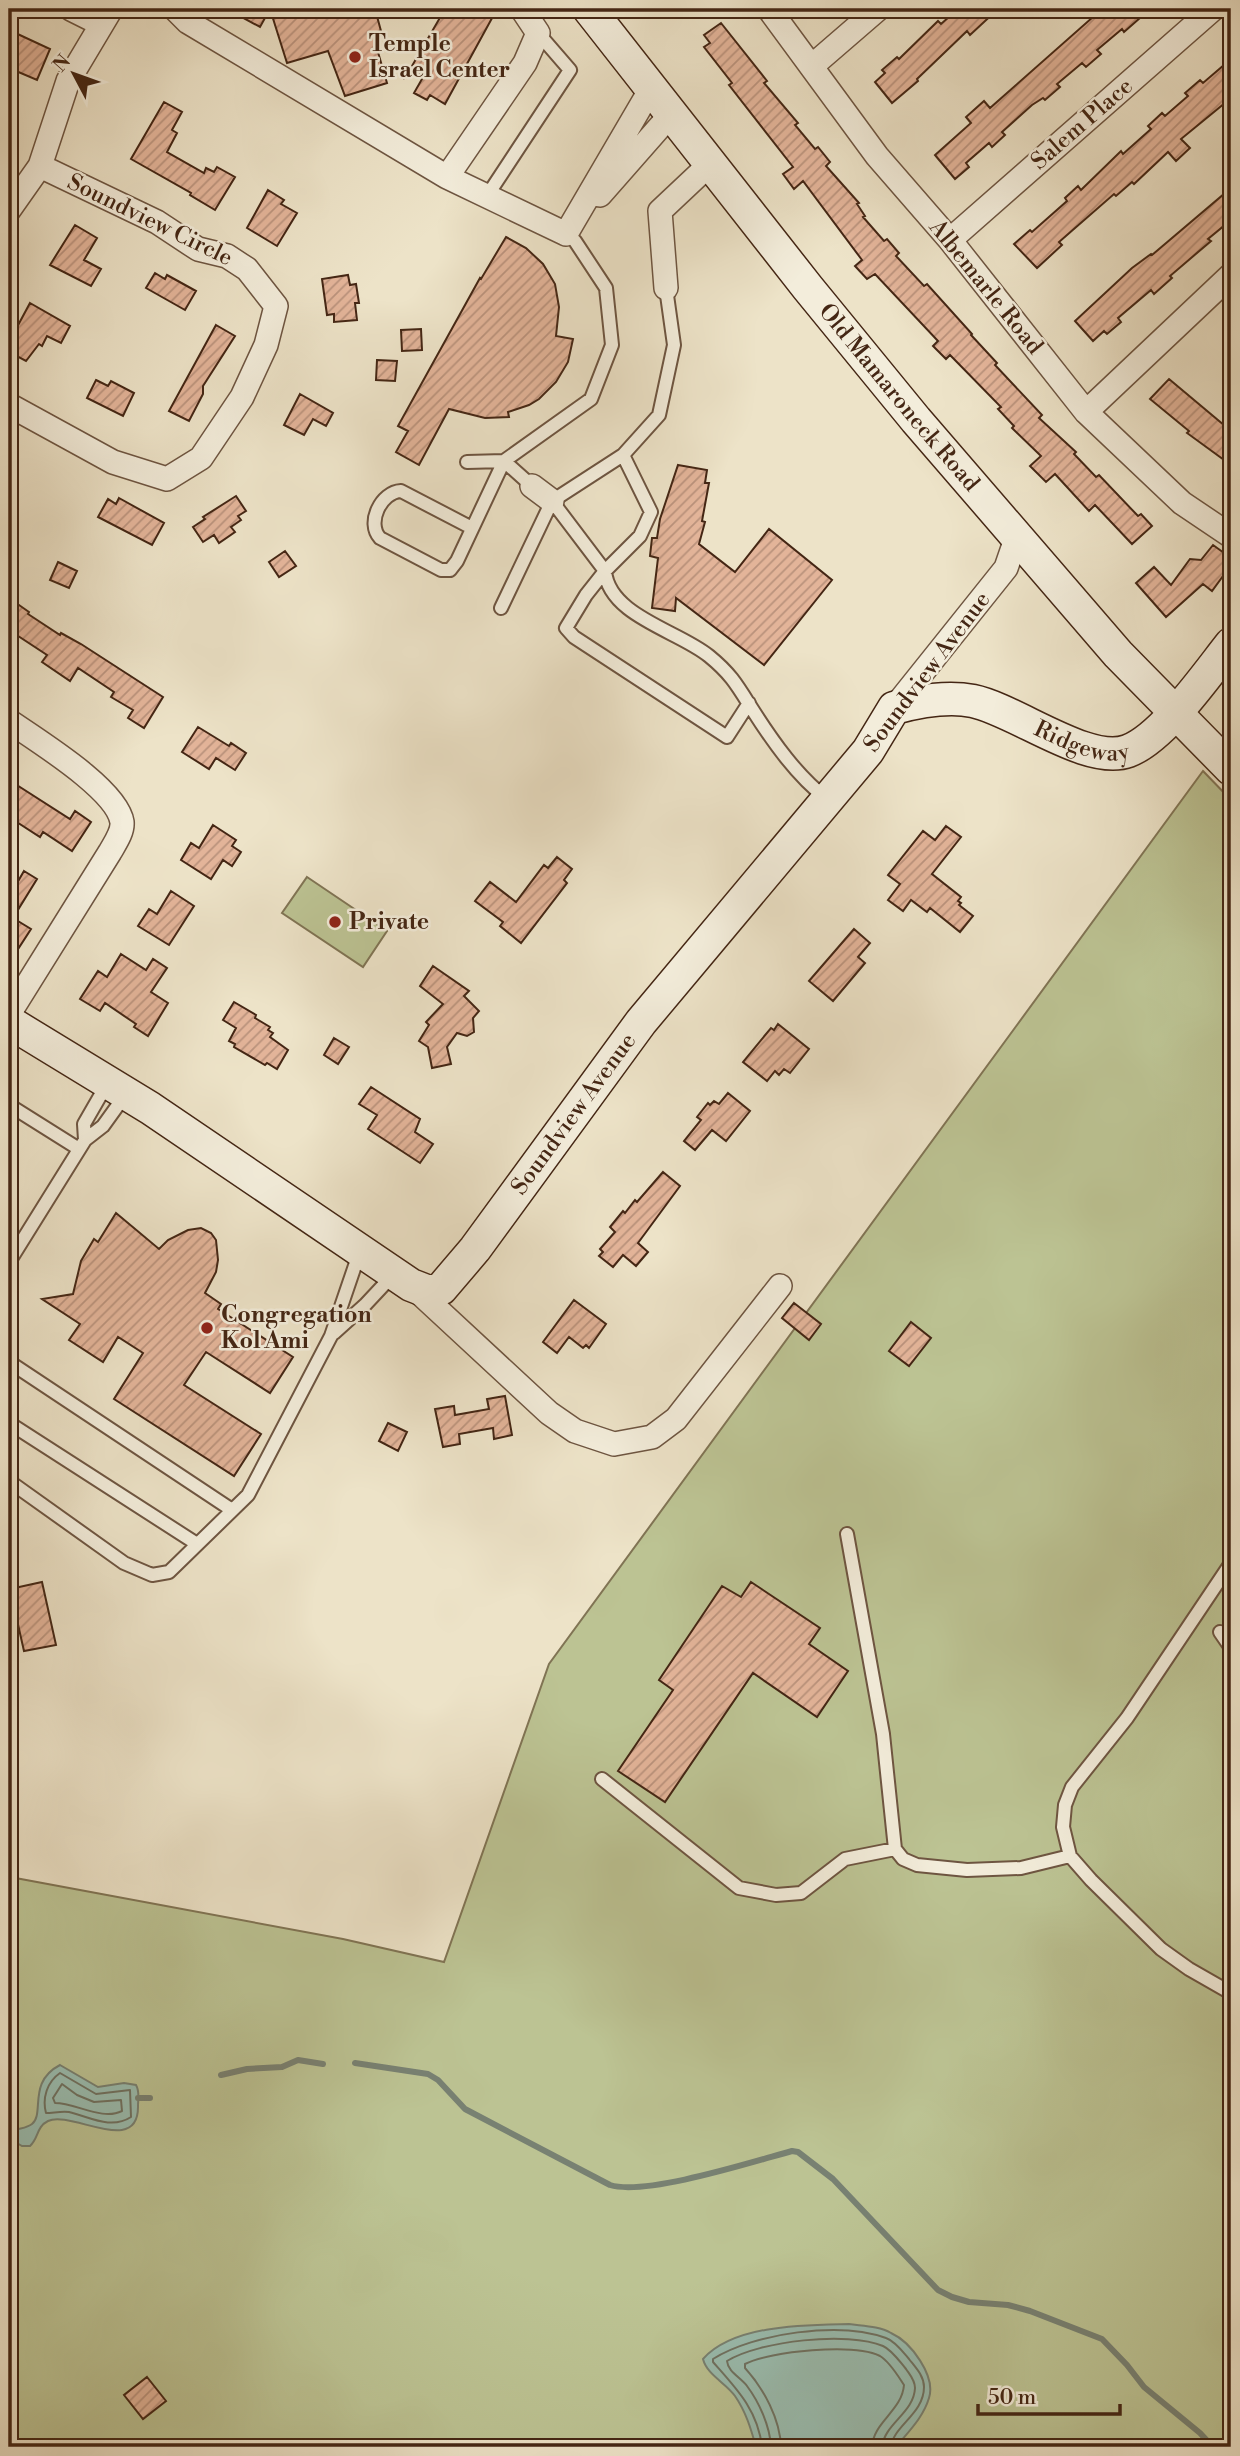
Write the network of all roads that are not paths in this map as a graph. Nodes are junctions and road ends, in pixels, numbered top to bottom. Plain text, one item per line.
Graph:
1 (71, 9) edge
2 (522, 9) edge
3 (589, 9) edge
4 (769, 9) edge
5 (878, 9) edge
6 (1213, 9) edge
7 (185, 13) edge
8 (106, 16) edge
9 (538, 33) junction
10 (812, 66) junction
11 (652, 87) junction
12 (672, 113) junction
13 (711, 163) junction
14 (40, 166) junction
15 (447, 177) junction
16 (487, 196) junction
17 (9, 210) edge
18 (566, 234) junction
19 (950, 240) junction
20 (1231, 275) edge
21 (666, 288) joint
22 (9, 405) edge
23 (1086, 412) junction
24 (622, 456) junction
25 (504, 461) junction
26 (467, 462) dead end
27 (532, 486) joint
28 (552, 501) junction
29 (472, 528) junction
30 (1017, 536) junction
31 (1231, 536) edge
32 (605, 571) junction
33 (501, 608) dead end
34 (1231, 644) edge
35 (751, 707) junction
36 (894, 708) junction
37 (1175, 712) junction
38 (9, 721) edge
39 (1231, 769) edge
40 (828, 799) junction
41 (9, 1021) edge
42 (117, 1088) junction
43 (9, 1105) edge
44 (82, 1145) junction
45 (360, 1251) junction
46 (9, 1262) edge
47 (403, 1280) junction
48 (780, 1286) dead end
49 (331, 1336) junction
50 (9, 1362) edge
51 (9, 1423) edge
52 (9, 1481) edge
53 (232, 1510) junction
54 (847, 1534) dead end
55 (197, 1544) junction
56 (1231, 1563) edge
57 (1220, 1633) dead end
58 (1231, 1648) edge
59 (602, 1779) dead end
60 (895, 1849) junction
61 (1070, 1856) junction
62 (1231, 1993) edge

1 - 8 street
2 - 9 street
3 - 11 street, Old Mamaroneck Road
4 - 10 street, Albemarle Road
5 - 10 street
6 - 19 street, Salem Place
7 - 15 street
8 - 14 street
9 - 15 street
9 - 16 lane
10 - 19 street, Albemarle Road
11 - 12 street, Old Mamaroneck Road
11 - 18 street
12 - 13 street, Old Mamaroneck Road
12 - 18 street
13 - 21 street
13 - 30 street, Old Mamaroneck Road
14 - 17 street
14 - 22 street, Soundview Circle
15 - 16 street
16 - 18 street
18 - 25 lane
19 - 23 street, Albemarle Road
20 - 23 street
21 - 24 lane
23 - 31 street, Albemarle Road
24 - 28 lane
24 - 32 lane
25 - 26 lane
25 - 27 lane
25 - 29 lane
27 - 28 street
28 - 32 lane
28 - 33 lane
29 - 29 lane
30 - 36 street, Soundview Avenue
30 - 37 street, Old Mamaroneck Road
32 - 35 lane
32 - 35 lane
34 - 37 street, Ridgeway
35 - 40 lane
36 - 37 street, Ridgeway
36 - 40 street, Soundview Avenue
37 - 39 street, Old Mamaroneck Road
38 - 41 street
40 - 47 street, Soundview Avenue
41 - 42 street
42 - 44 lane
42 - 44 lane
42 - 45 street
43 - 44 lane
44 - 46 lane
45 - 47 street
45 - 49 lane
47 - 48 street
47 - 49 lane
49 - 53 lane
50 - 53 lane
51 - 55 lane
52 - 55 lane
53 - 55 lane
54 - 60 lane
56 - 61 lane
57 - 58 lane
59 - 60 lane
60 - 61 lane
61 - 62 lane

